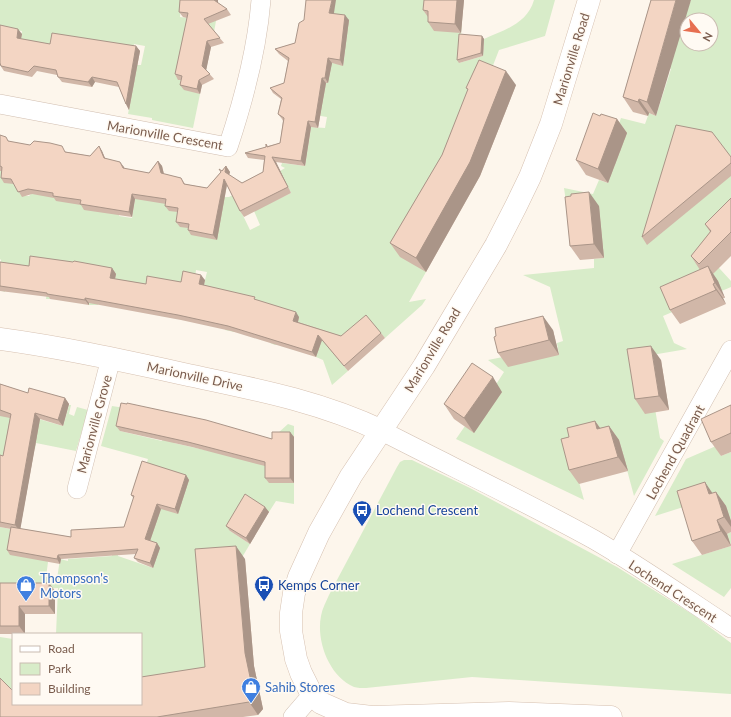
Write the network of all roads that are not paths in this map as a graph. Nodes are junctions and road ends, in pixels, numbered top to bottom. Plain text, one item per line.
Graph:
1 (261, 0) edge
2 (589, 0) edge
3 (0, 104) edge
4 (2, 340) edge
5 (731, 350) edge
6 (111, 358) junction
7 (726, 372) edge
8 (382, 431) junction
9 (77, 489) dead end
10 (618, 554) junction
11 (731, 628) edge
12 (312, 694) junction
13 (293, 717) edge
14 (611, 717) edge

1 - 3 street, Marionville Crescent
2 - 8 street, Marionville Road
4 - 6 street, Marionville Drive
5 - 7 street, Lochend Quadrant
6 - 8 street, Marionville Drive
6 - 9 street, Marionville Grove
7 - 10 street, Lochend Quadrant
8 - 10 street, Lochend Crescent
8 - 12 street, Marionville Road
10 - 11 street, Lochend Crescent
12 - 13 street
12 - 14 street

